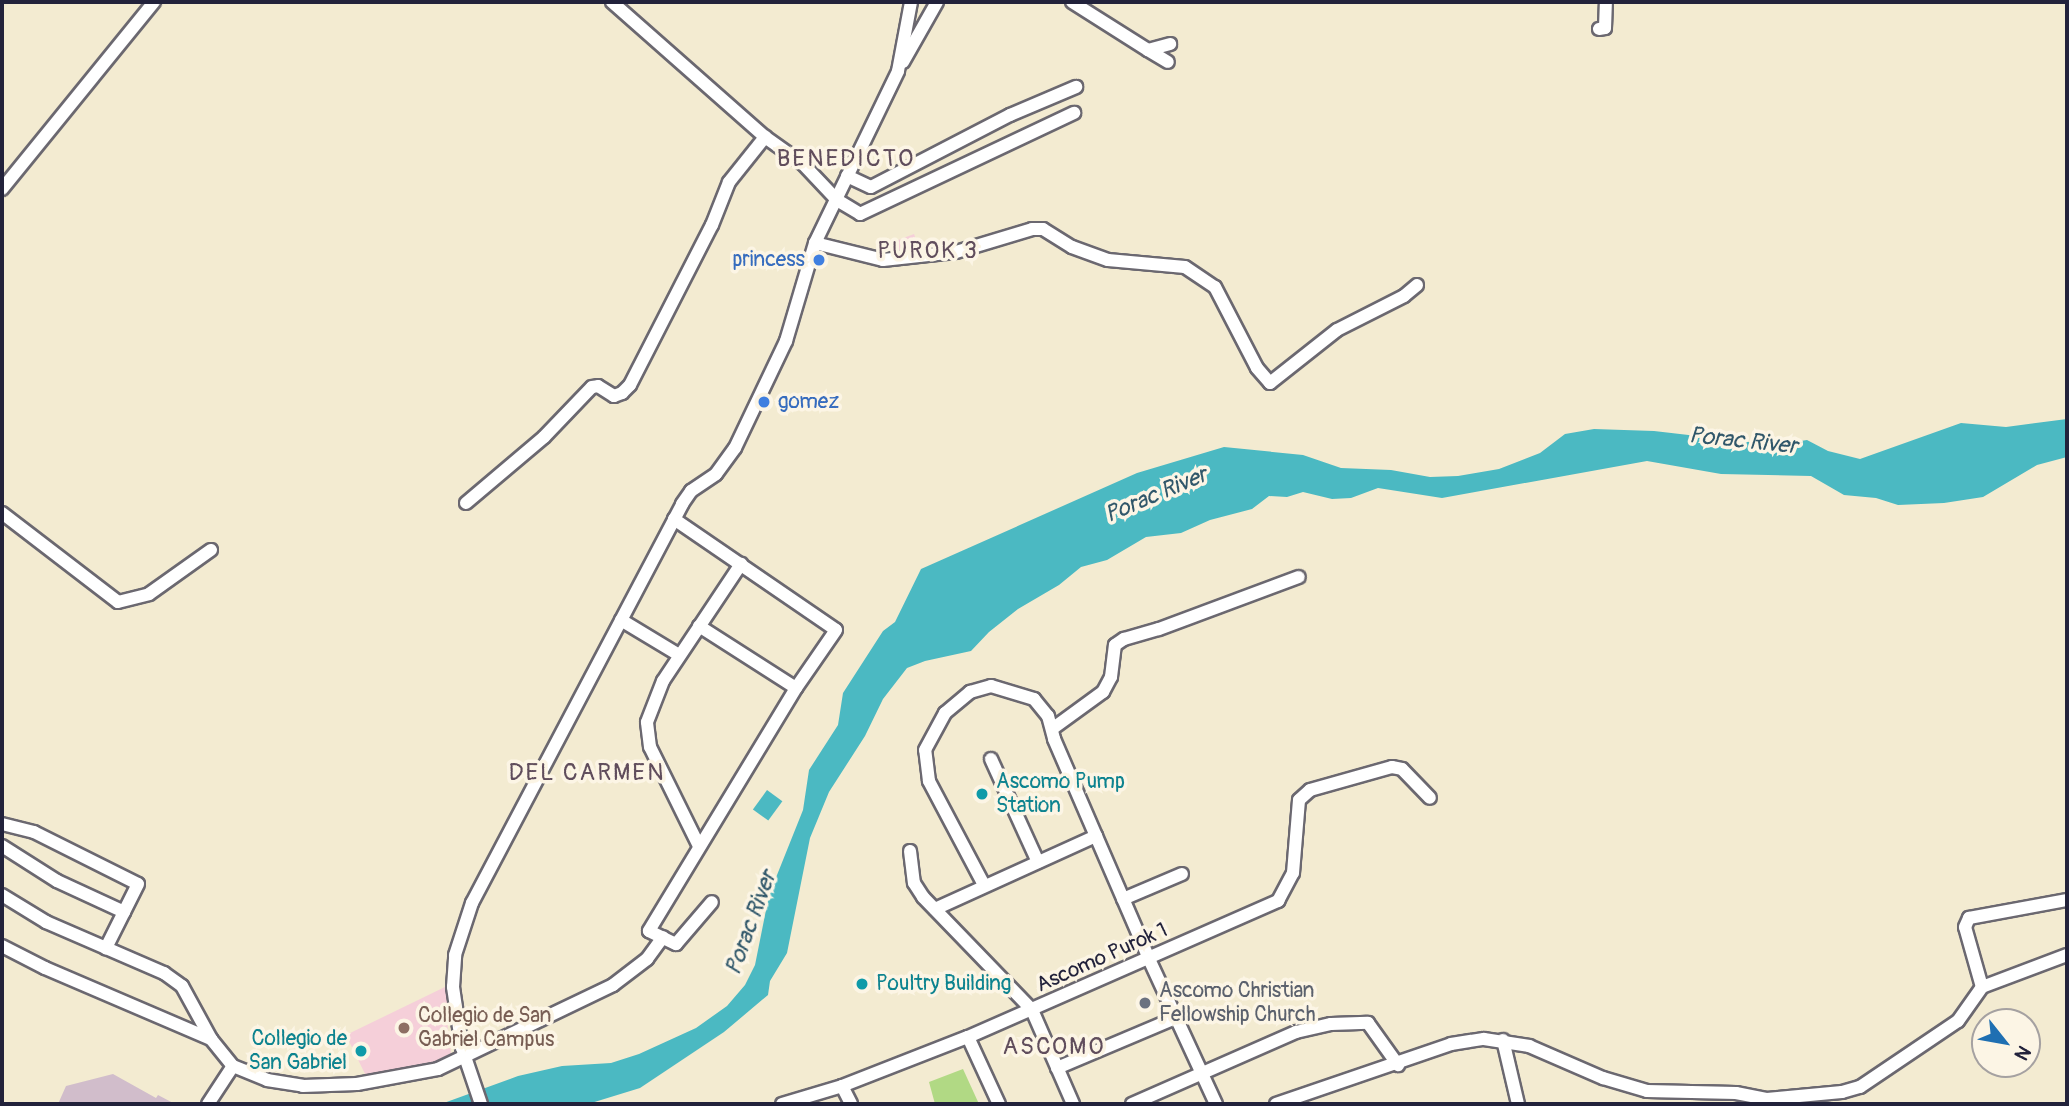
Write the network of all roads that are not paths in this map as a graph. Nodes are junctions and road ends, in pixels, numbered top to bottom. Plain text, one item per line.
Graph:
1 (154, 2) edge
2 (612, 2) edge
3 (911, 2) edge
4 (937, 2) edge
5 (1072, 2) edge
6 (1606, 2) edge
7 (1599, 29) dead end
8 (1170, 44) dead end
9 (1148, 50) junction
10 (1168, 62) dead end
11 (898, 71) junction
12 (1076, 87) dead end
13 (1074, 113) dead end
14 (765, 137) junction
15 (847, 176) junction
16 (2, 188) edge
17 (837, 200) junction
18 (815, 243) junction
19 (1418, 285) dead end
20 (466, 503) dead end
21 (2, 513) edge
22 (674, 519) junction
23 (211, 550) dead end
24 (741, 564) junction
25 (1299, 577) dead end
26 (621, 621) junction
27 (699, 626) junction
28 (680, 655) junction
29 (796, 688) junction
30 (1052, 729) junction
31 (991, 759) dead end
32 (1430, 797) dead end
33 (2, 824) edge
34 (1096, 836) junction
35 (2, 846) edge
36 (699, 846) junction
37 (910, 851) dead end
38 (1038, 862) junction
39 (1182, 874) dead end
40 (984, 886) junction
41 (2, 895) edge
42 (1123, 899) junction
43 (2067, 900) edge
44 (712, 902) dead end
45 (935, 909) junction
46 (124, 912) junction
47 (663, 937) junction
48 (2, 946) edge
49 (106, 948) junction
50 (2067, 955) edge
51 (1149, 959) junction
52 (1982, 987) junction
53 (1032, 1010) junction
54 (1178, 1017) junction
55 (968, 1037) junction
56 (211, 1039) junction
57 (1503, 1041) junction
58 (464, 1057) junction
59 (1398, 1065) junction
60 (233, 1066) junction
61 (1057, 1068) junction
62 (1203, 1072) junction
63 (842, 1086) junction
64 (1768, 1101) edge
65 (208, 1104) edge
66 (481, 1104) edge
67 (782, 1104) edge
68 (851, 1104) edge
69 (999, 1104) edge
70 (1073, 1104) edge
71 (1132, 1104) edge
72 (1216, 1104) edge
73 (1276, 1104) edge
74 (1518, 1104) edge

1 - 16 street
2 - 14 street
3 - 11 street
4 - 11 street
5 - 9 street
6 - 7 street
8 - 9 street
9 - 10 street
11 - 15 street
12 - 15 street
13 - 17 street
14 - 17 street
14 - 20 street
15 - 17 street
17 - 18 street
18 - 19 street
18 - 22 street
21 - 23 street
22 - 24 street
22 - 26 street
24 - 27 street
24 - 29 street
25 - 30 street
26 - 28 street
26 - 58 street
27 - 28 street
27 - 29 street
28 - 36 street
29 - 36 street
30 - 34 street
30 - 40 street
31 - 38 street
32 - 51 street, Ascomo Purok 1
33 - 46 street
34 - 38 street
34 - 42 street
35 - 46 street
36 - 47 street
37 - 45 street
38 - 40 street
39 - 42 street
40 - 45 street
41 - 49 street
42 - 51 street
43 - 52 street
44 - 47 street
45 - 53 street
46 - 49 street
47 - 58 street
48 - 56 street
49 - 56 street
50 - 52 street
51 - 53 street, Ascomo Purok 1
51 - 54 street
52 - 64 street
53 - 55 street, Ascomo Purok 1
53 - 61 street
54 - 61 street
54 - 62 street
55 - 63 street, Ascomo Purok 1
55 - 69 street
56 - 60 street
57 - 59 street
57 - 64 street
57 - 74 street
58 - 60 street
58 - 66 street
59 - 62 street
59 - 73 street
60 - 65 street
61 - 70 street
62 - 71 street
62 - 72 street
63 - 67 street, Ascomo Purok 1
63 - 68 street

